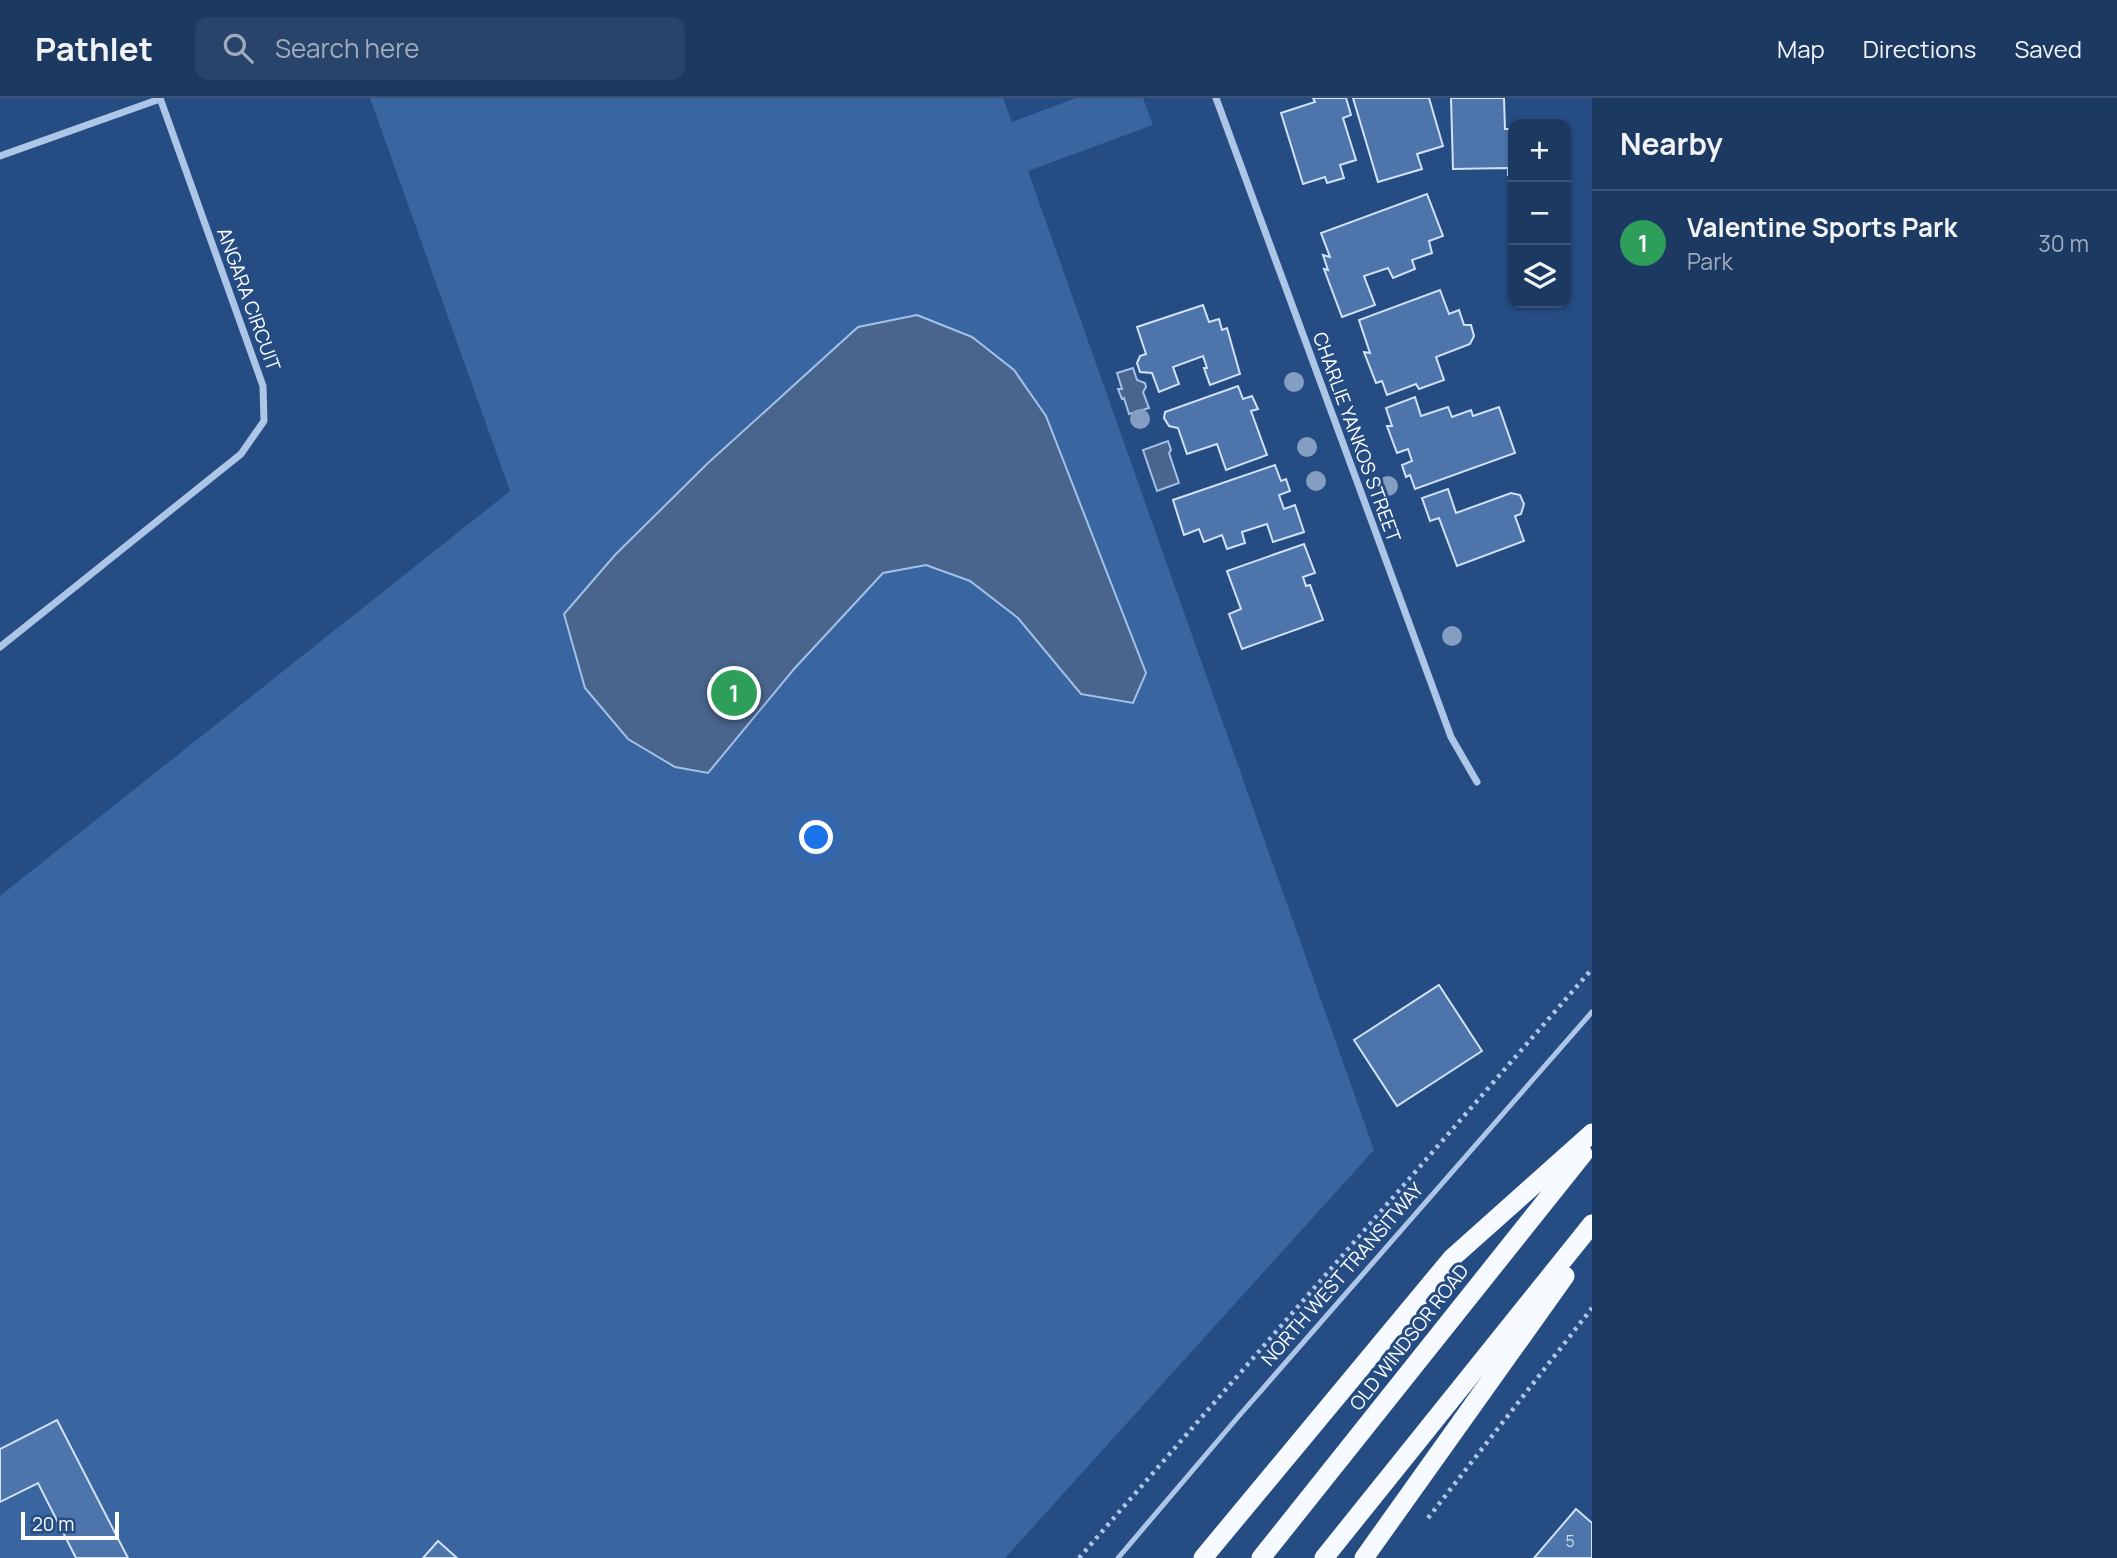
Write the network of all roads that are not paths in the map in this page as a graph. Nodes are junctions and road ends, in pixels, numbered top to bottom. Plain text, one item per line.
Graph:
1 (160, 98) edge
2 (1216, 98) edge
3 (0, 156) edge
4 (0, 647) edge
5 (1477, 782) dead end
6 (1592, 1012) edge
7 (1592, 1133) edge
8 (1592, 1143) edge
9 (1592, 1224) edge
10 (1592, 1238) edge
11 (1118, 1558) edge
12 (1203, 1558) edge
13 (1261, 1558) edge
14 (1324, 1558) edge
15 (1364, 1558) edge

1 - 3 street
1 - 4 street, ANGARA CIRCUIT
2 - 5 street, CHARLIE YANKOS STREET
6 - 11 lane, NORTH WEST TRANSITWAY
7 - 12 highway
8 - 13 highway, OLD WINDSOR ROAD
9 - 14 highway
10 - 15 highway

